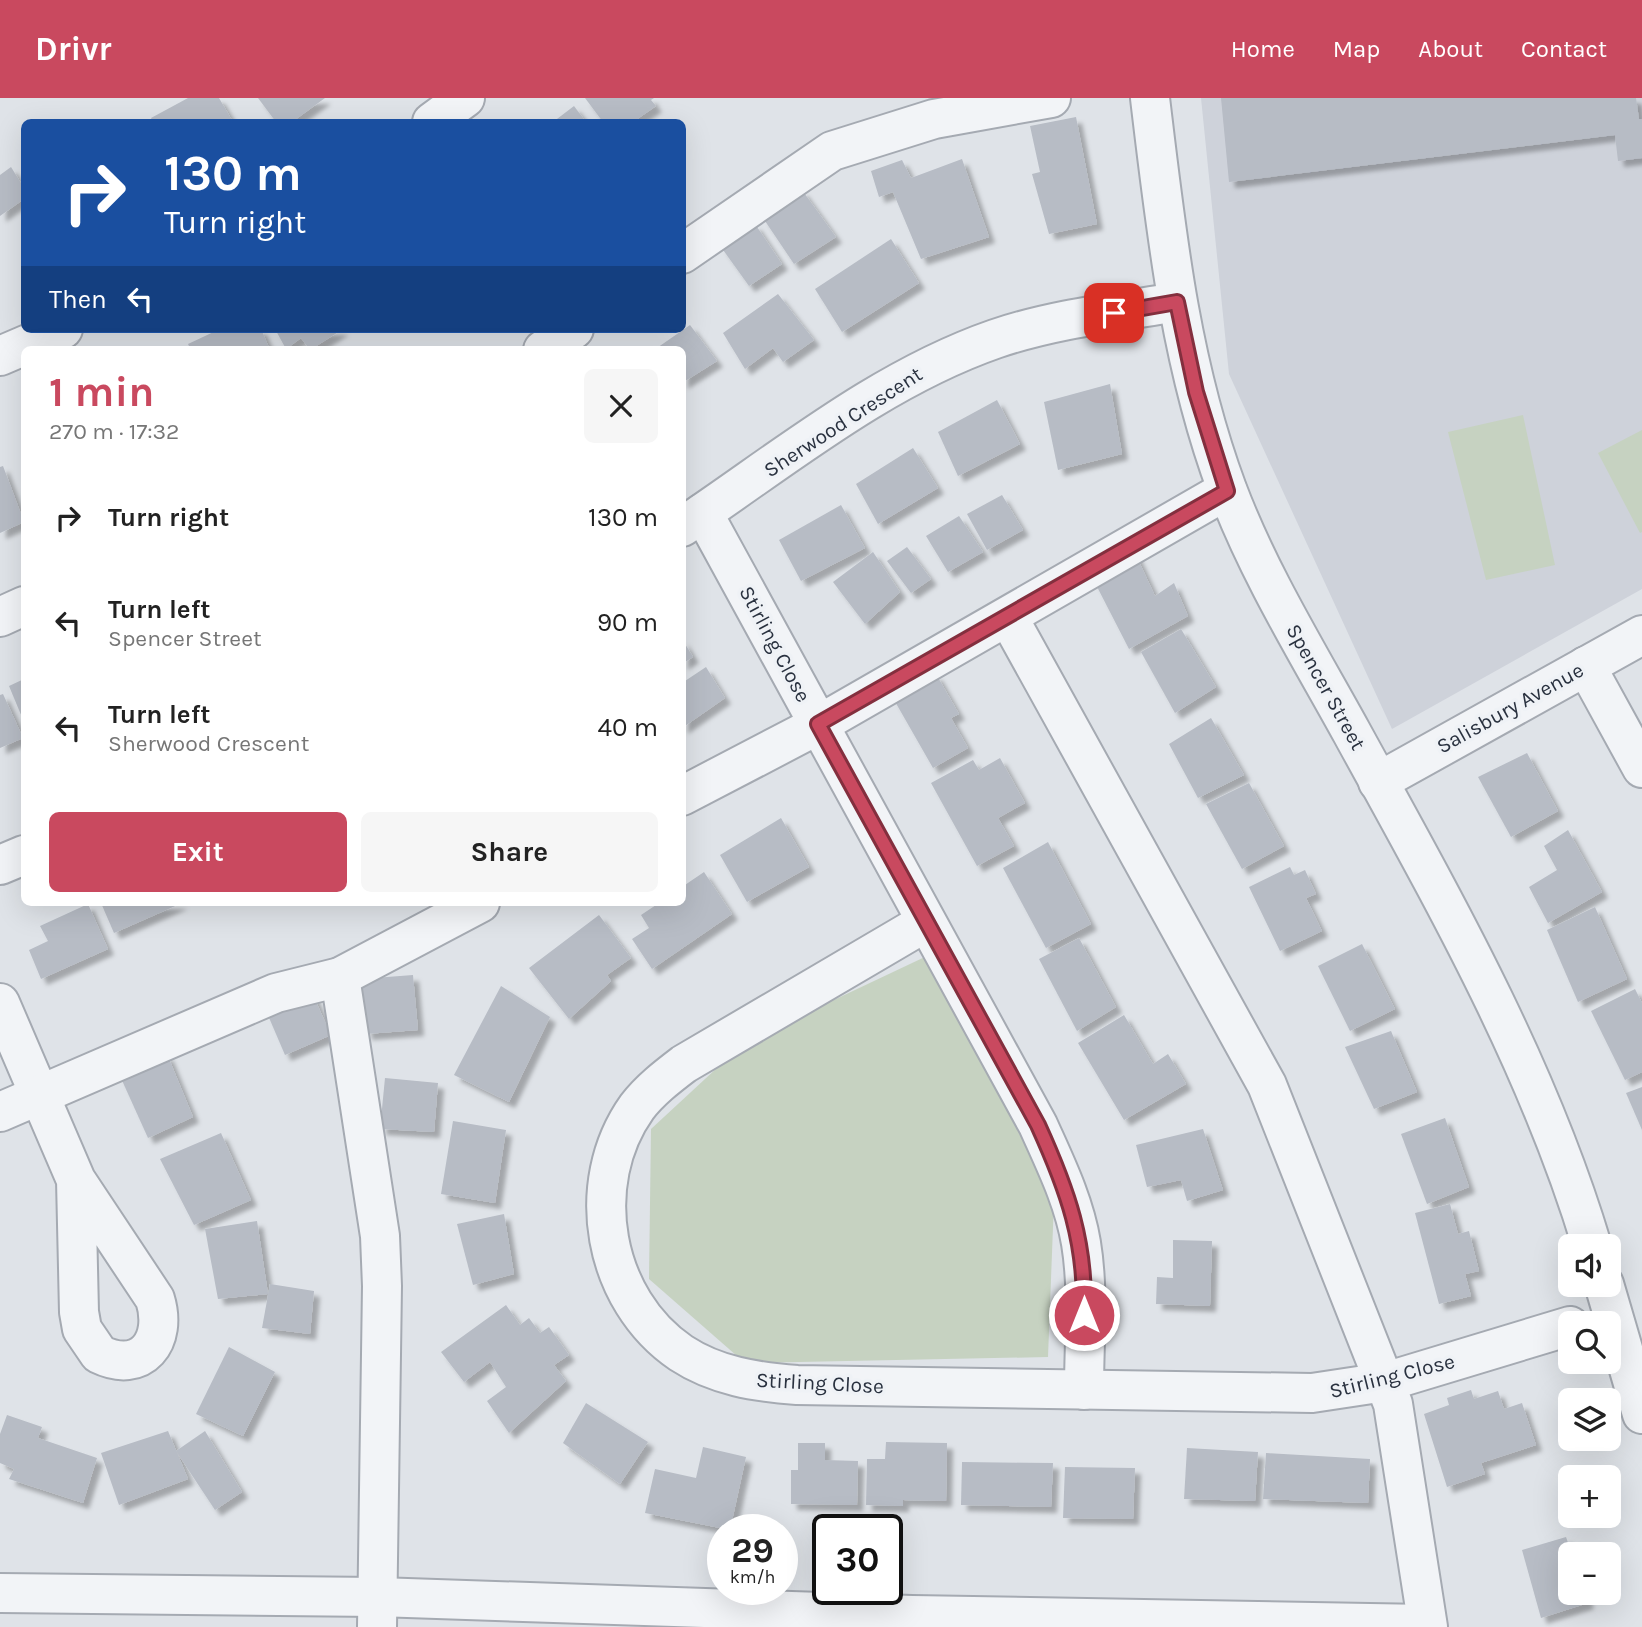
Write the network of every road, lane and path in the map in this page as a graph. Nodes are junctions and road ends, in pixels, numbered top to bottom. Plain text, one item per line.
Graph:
1 (465, 98) edge
2 (1051, 98) edge
3 (1150, 98) edge
4 (436, 119) edge
5 (686, 251) edge
6 (1177, 302) junction
7 (568, 333) edge
8 (550, 346) edge
9 (1227, 491) junction
10 (693, 520) edge
11 (21, 607) edge
12 (0, 617) edge
13 (1008, 617) junction
14 (1642, 635) edge
15 (1586, 666) junction
16 (818, 724) junction
17 (1642, 768) edge
18 (1378, 782) junction
19 (686, 794) edge
20 (21, 856) edge
21 (0, 865) edge
22 (474, 906) edge
23 (926, 922) junction
24 (340, 977) junction
25 (0, 1003) edge
26 (39, 1094) junction
27 (0, 1112) edge
28 (76, 1180) dead end
29 (1588, 1234) edge
30 (1599, 1307) edge
31 (1558, 1330) edge
32 (1385, 1382) junction
33 (1084, 1390) junction
34 (1642, 1414) edge
35 (0, 1593) edge
36 (377, 1612) edge
37 (1428, 1626) edge

1 - 4 street
2 - 5 street
3 - 6 street, Spencer Street
6 - 9 street, Spencer Street
6 - 10 street, Sherwood Crescent
7 - 8 street
9 - 13 street
9 - 18 street, Spencer Street
10 - 16 street, Stirling Close
11 - 12 street
13 - 16 street
13 - 32 street
14 - 15 street, Salisbury Avenue
15 - 17 street
15 - 18 street, Salisbury Avenue
16 - 19 street
16 - 23 street, Stirling Close
18 - 29 street, Spencer Street
20 - 21 street
22 - 24 street
23 - 33 street, Stirling Close
23 - 33 street, Stirling Close
24 - 26 street
24 - 36 street
25 - 26 street
26 - 27 street
26 - 28 street
30 - 34 street
31 - 32 street, Stirling Close
32 - 33 street, Stirling Close
32 - 37 street
35 - 36 street
36 - 37 street

